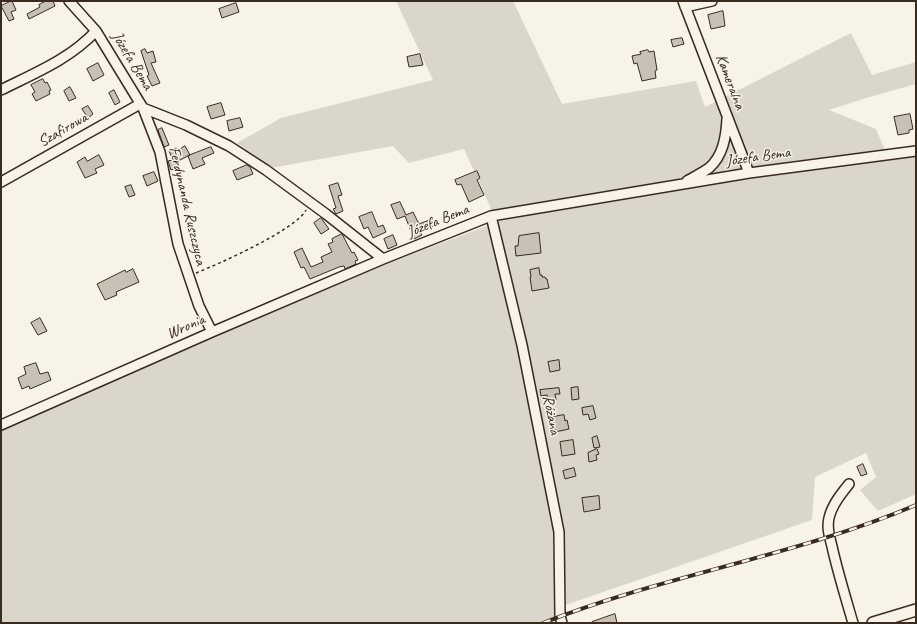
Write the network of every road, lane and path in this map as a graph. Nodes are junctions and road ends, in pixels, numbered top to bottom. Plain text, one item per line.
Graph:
1 (69, 1) edge
2 (712, 1) edge
3 (684, 4) edge
4 (96, 31) junction
5 (1, 90) edge
6 (142, 106) junction
7 (727, 116) junction
8 (916, 151) edge
9 (750, 173) junction
10 (1, 182) edge
11 (682, 184) junction
12 (307, 200) junction
13 (491, 216) junction
14 (383, 259) junction
15 (189, 277) junction
16 (212, 332) junction
17 (1, 425) edge
18 (849, 484) dead end
19 (916, 610) edge
20 (562, 623) edge
21 (853, 623) edge
22 (873, 623) edge

1 - 4 street, Józefa Bema
2 - 3 street
3 - 7 street, Kameralna
4 - 5 street
4 - 6 street, Józefa Bema
6 - 10 street, Szafirowa
6 - 12 street, Józefa Bema
6 - 15 street, Ferdynanda Ruszczyca
7 - 9 street, Kameralna
7 - 11 street
8 - 9 street, Józefa Bema
9 - 11 street, Józefa Bema
11 - 13 street, Józefa Bema
12 - 14 street, Józefa Bema
12 - 15 path
13 - 14 street, Józefa Bema
13 - 20 street, Różana
14 - 16 street, Wronia
15 - 16 street, Ferdynanda Ruszczyca
16 - 17 street, Wronia
18 - 21 street
19 - 22 main road

